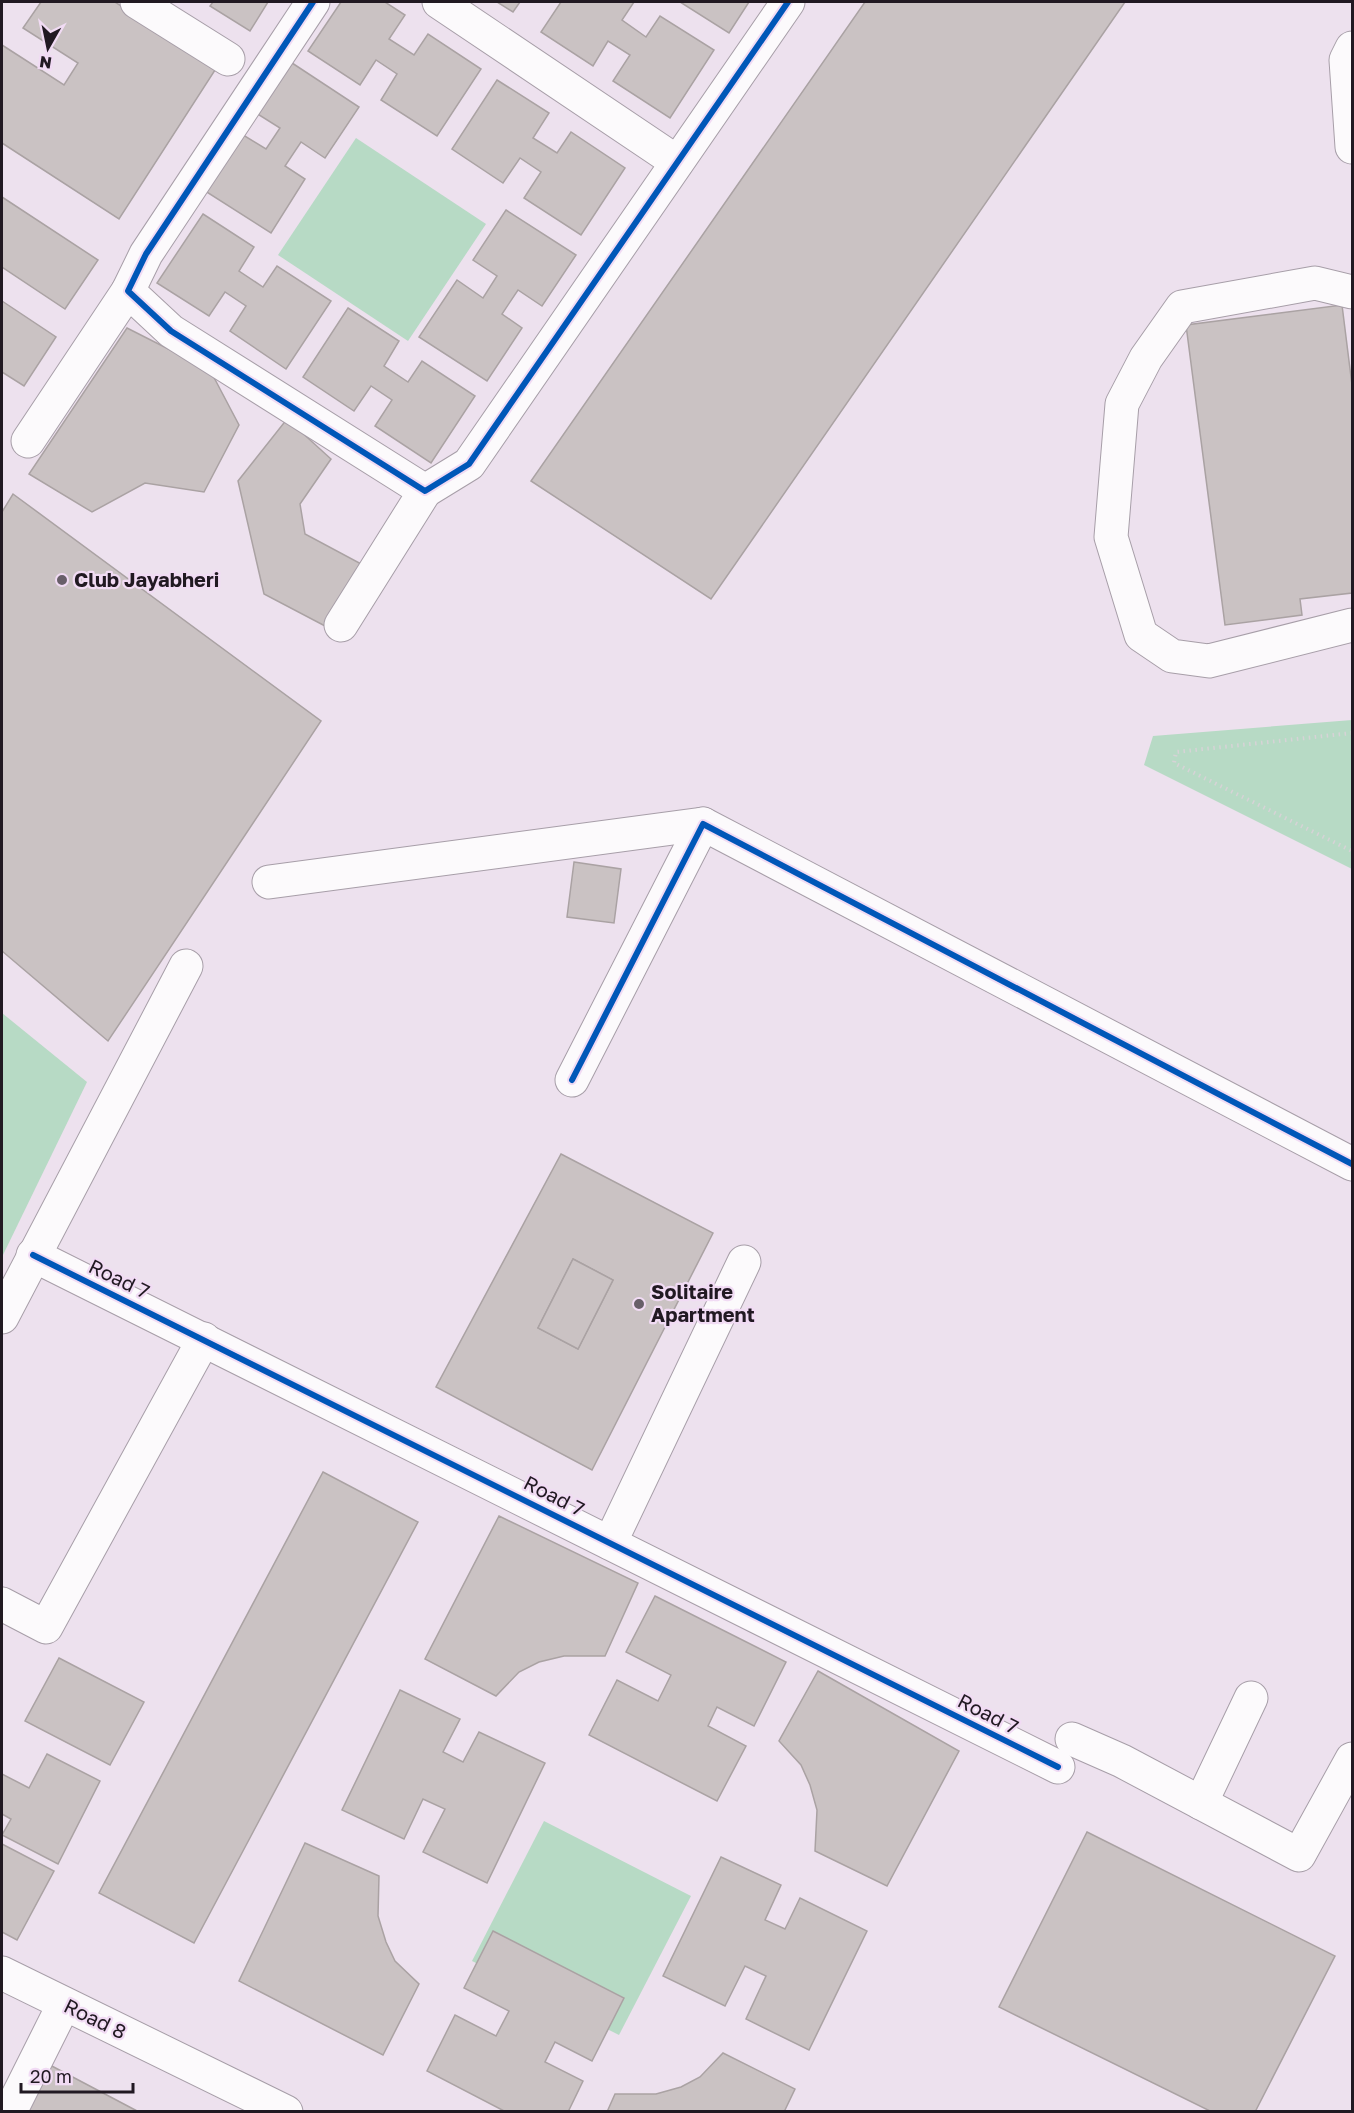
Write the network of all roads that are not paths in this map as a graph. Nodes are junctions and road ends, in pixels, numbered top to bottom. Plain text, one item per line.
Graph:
1 (137, 2) edge
2 (313, 2) edge
3 (438, 2) edge
4 (788, 2) edge
5 (1353, 48) edge
6 (228, 59) dead end
7 (1353, 147) edge
8 (677, 162) junction
9 (128, 291) junction
10 (1353, 292) edge
11 (28, 441) dead end
12 (425, 491) junction
13 (341, 625) dead end
14 (1353, 625) edge
15 (703, 824) junction
16 (269, 882) dead end
17 (186, 966) dead end
18 (572, 1080) dead end
19 (1353, 1164) edge
20 (33, 1255) junction
21 (744, 1262) dead end
22 (2, 1317) edge
23 (204, 1339) junction
24 (610, 1543) junction
25 (2, 1604) edge
26 (1251, 1698) dead end
27 (1353, 1760) edge
28 (1201, 1803) junction
29 (2, 1973) edge
30 (64, 2004) junction
31 (10, 2112) edge
32 (286, 2112) edge

1 - 6 street
2 - 9 street
3 - 8 street
4 - 8 street
5 - 7 street
8 - 12 street
9 - 11 street
9 - 12 street
10 - 14 street
12 - 13 street
15 - 16 street
15 - 18 street
15 - 19 street
17 - 20 street
20 - 22 street
20 - 23 street, Road 7
21 - 24 street
23 - 24 street, Road 7
23 - 25 street
24 - 28 street, Road 7
26 - 28 street
27 - 28 street, Road 7
29 - 30 street, Road 8
30 - 31 street
30 - 32 street, Road 8

